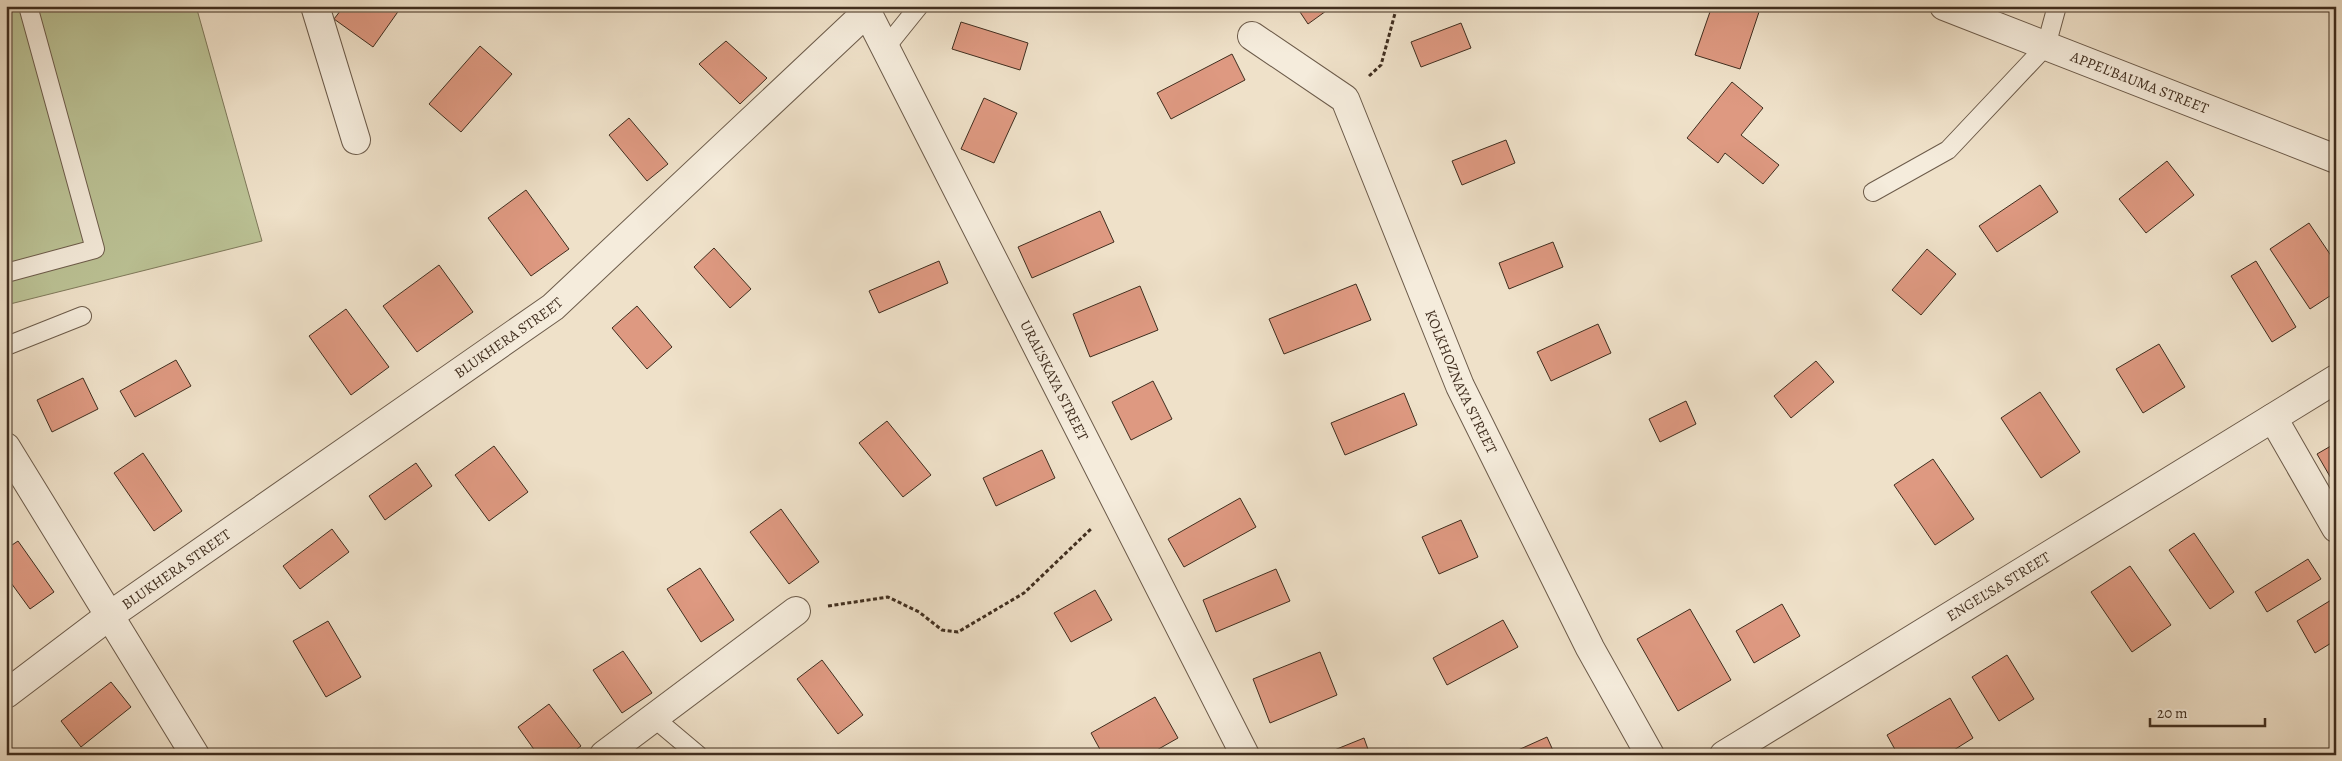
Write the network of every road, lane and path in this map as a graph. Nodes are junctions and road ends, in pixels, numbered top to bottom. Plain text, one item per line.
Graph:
1 (28, 6) edge
2 (315, 6) edge
3 (918, 6) edge
4 (1398, 6) edge
5 (1944, 6) edge
6 (2057, 6) edge
7 (866, 9) edge
8 (1252, 36) dead end
9 (2046, 46) junction
10 (886, 47) junction
11 (1345, 98) junction
12 (356, 140) dead end
13 (2336, 159) edge
14 (1873, 192) dead end
15 (6, 273) edge
16 (82, 316) dead end
17 (6, 344) edge
18 (2336, 379) edge
19 (2273, 418) junction
20 (6, 447) edge
21 (1118, 504) junction
22 (2336, 528) edge
23 (796, 611) joint
24 (109, 616) junction
25 (6, 694) edge
26 (654, 718) junction
27 (195, 755) edge
28 (604, 755) edge
29 (698, 755) edge
30 (1245, 755) edge
31 (1650, 755) edge
32 (1724, 755) edge

1 - 15 lane
2 - 12 street
3 - 10 lane
4 - 11 path
5 - 9 street, APPEL'BAUMA STREET
6 - 9 lane
7 - 10 street, URAL'SKAYA STREET
7 - 24 street, BLUKHERA STREET
8 - 11 street
9 - 13 street, APPEL'BAUMA STREET
9 - 14 lane
10 - 21 street, URAL'SKAYA STREET
11 - 31 street, KOLKHOZNAYA STREET
16 - 17 lane
18 - 19 street, ENGEL'SA STREET
19 - 22 street
19 - 32 street, ENGEL'SA STREET
20 - 24 street
21 - 23 path
21 - 30 street, URAL'SKAYA STREET
23 - 26 street
24 - 25 street, BLUKHERA STREET
24 - 27 street, BLUKHERA STREET
26 - 28 street
26 - 29 lane

